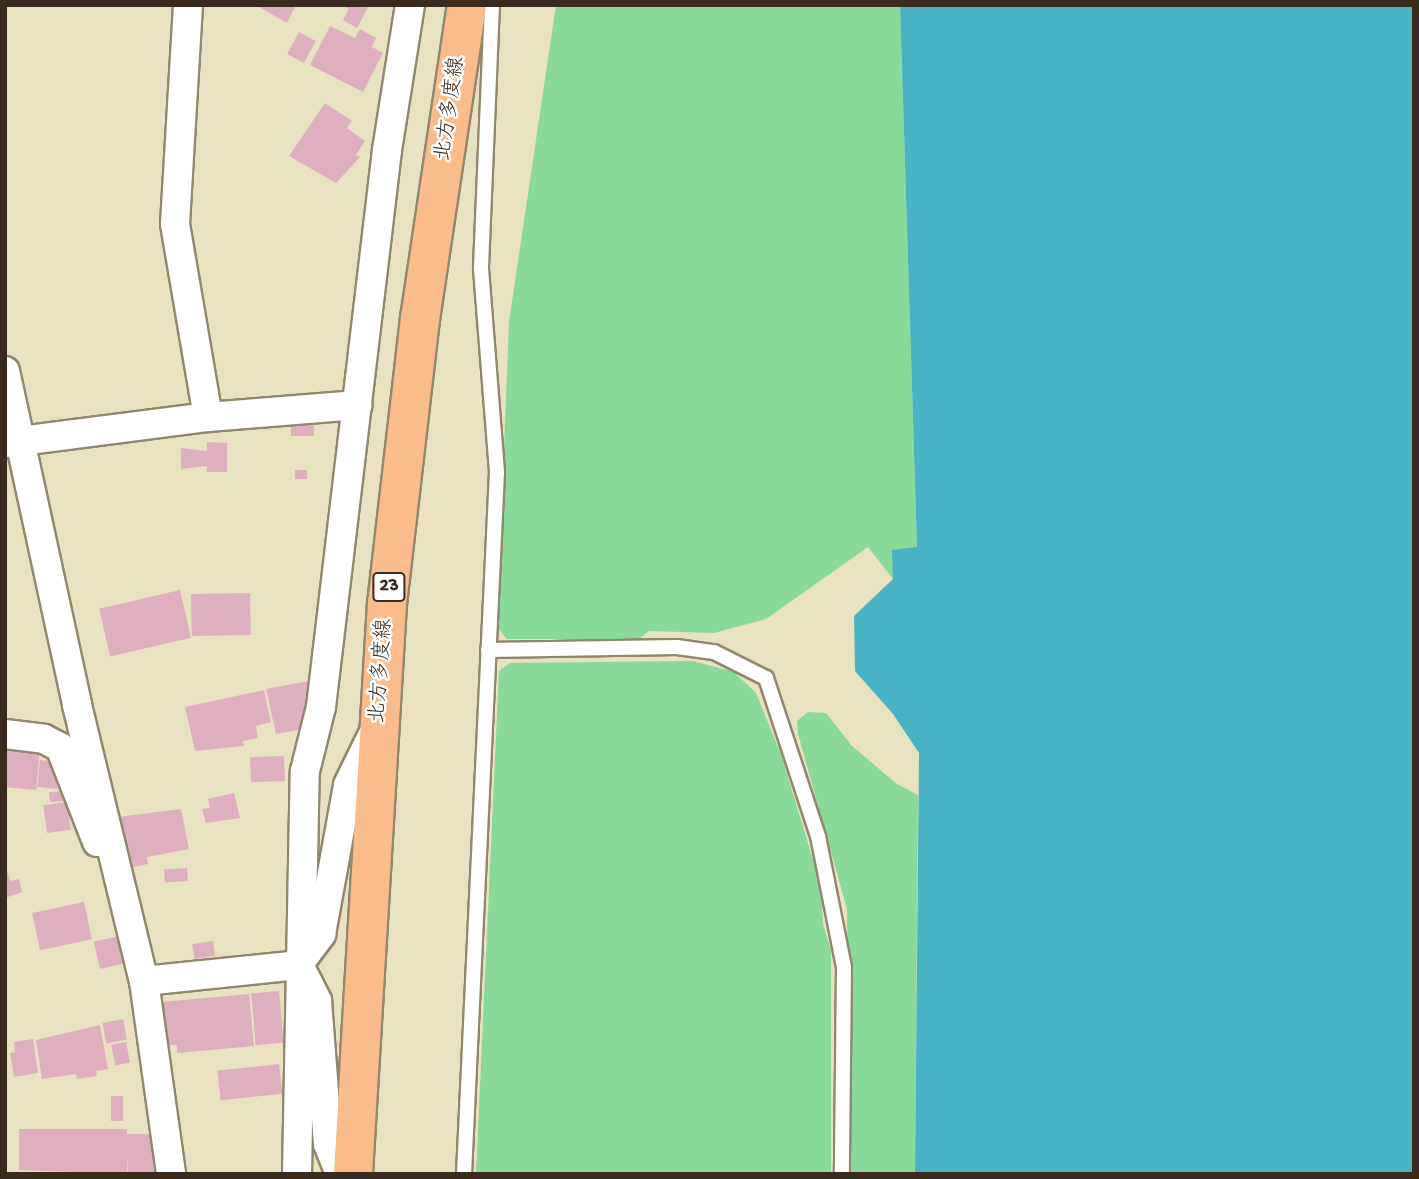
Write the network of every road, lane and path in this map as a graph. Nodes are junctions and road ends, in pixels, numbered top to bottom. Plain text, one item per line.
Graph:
1 (188, 5) edge
2 (410, 5) edge
3 (467, 5) edge
4 (492, 5) edge
5 (5, 372) edge
6 (358, 405) junction
7 (208, 417) junction
8 (11, 442) edge
9 (488, 650) junction
10 (380, 720) junction
11 (5, 734) edge
12 (121, 876) junction
13 (298, 965) junction
14 (145, 981) junction
15 (171, 1174) edge
16 (297, 1174) edge
17 (340, 1174) edge
18 (353, 1174) edge
19 (464, 1174) edge
20 (842, 1174) edge

1 - 7 street
2 - 6 street
3 - 10 main road, 北方多度線 / 23
4 - 9 lane
5 - 8 street
6 - 7 street
6 - 13 street
7 - 8 street
8 - 12 street
9 - 19 lane
9 - 20 lane
10 - 13 street
10 - 18 main road, 北方多度線 / 23
11 - 12 street
12 - 14 street
13 - 14 street
13 - 16 street
13 - 17 street
14 - 15 street

